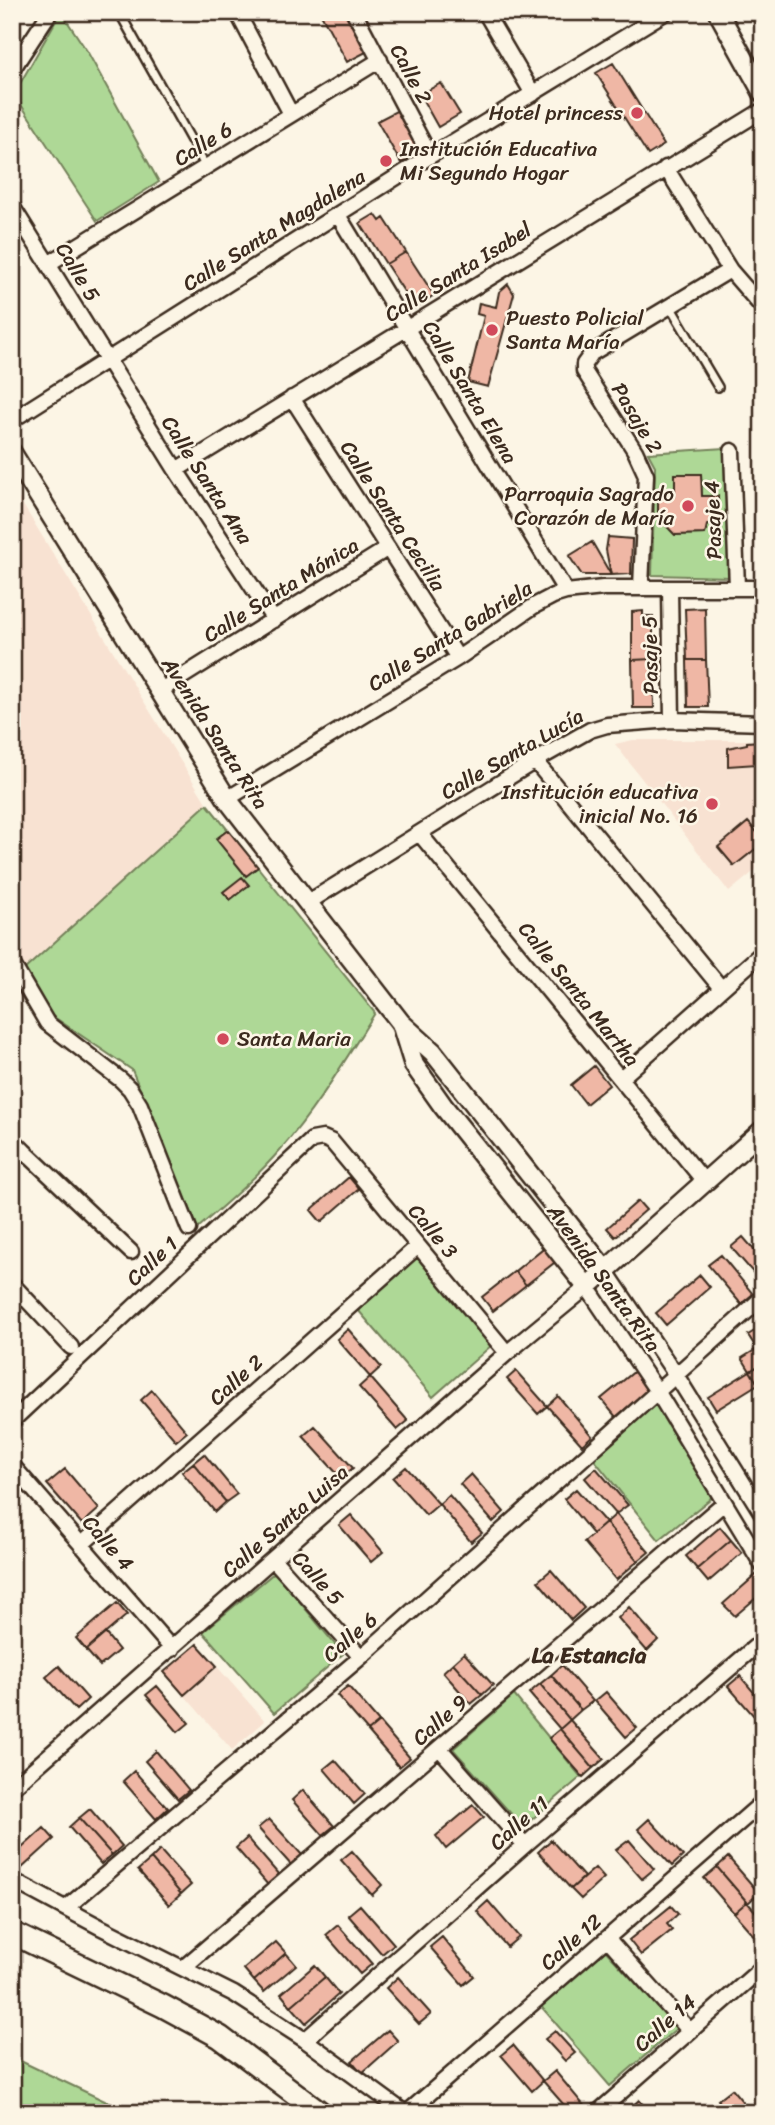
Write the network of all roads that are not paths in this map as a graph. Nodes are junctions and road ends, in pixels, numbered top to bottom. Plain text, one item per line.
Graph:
1 (119, 12) edge
2 (237, 12) edge
3 (354, 12) edge
4 (485, 12) edge
5 (666, 12) edge
6 (718, 12) edge
7 (49, 13) edge
8 (380, 60) junction
9 (12, 70) edge
10 (763, 93) edge
11 (533, 94) junction
12 (763, 110) edge
13 (290, 114) junction
14 (430, 156) junction
15 (206, 167) junction
16 (666, 169) junction
17 (12, 205) edge
18 (338, 215) junction
19 (48, 264) junction
20 (730, 270) junction
21 (670, 306) junction
22 (763, 308) edge
23 (407, 328) junction
24 (107, 361) junction
25 (718, 387) dead end
26 (292, 398) junction
27 (12, 420) edge
28 (732, 452) dead end
29 (12, 453) edge
30 (176, 471) junction
31 (388, 548) junction
32 (641, 587) junction
33 (737, 587) junction
34 (670, 588) junction
35 (763, 588) edge
36 (566, 592) junction
37 (274, 620) junction
38 (458, 658) junction
39 (161, 690) junction
40 (672, 720) junction
41 (763, 723) edge
42 (535, 761) junction
43 (227, 799) junction
44 (420, 834) junction
45 (307, 904) junction
46 (763, 952) edge
47 (12, 963) edge
48 (721, 988) junction
49 (401, 1023) junction
50 (621, 1078) junction
51 (763, 1130) edge
52 (323, 1138) joint
53 (12, 1139) edge
54 (24, 1151) junction
55 (12, 1161) edge
56 (704, 1181) junction
57 (189, 1228) dead end
58 (418, 1246) junction
59 (131, 1252) dead end
60 (605, 1270) junction
61 (12, 1284) edge
62 (587, 1287) junction
63 (763, 1297) edge
64 (71, 1347) dead end
65 (507, 1353) junction
66 (676, 1375) junction
67 (657, 1391) junction
68 (12, 1421) edge
69 (12, 1465) edge
70 (724, 1503) junction
71 (763, 1515) edge
72 (81, 1545) junction
73 (272, 1559) junction
74 (763, 1566) edge
75 (763, 1640) edge
76 (172, 1649) junction
77 (361, 1657) junction
78 (440, 1749) junction
79 (12, 1788) edge
80 (763, 1802) edge
81 (525, 1845) junction
82 (12, 1880) edge
83 (66, 1909) junction
84 (12, 1933) edge
85 (607, 1938) junction
86 (763, 1967) edge
87 (183, 1968) junction
88 (689, 2030) junction
89 (305, 2040) junction
90 (321, 2113) edge
91 (406, 2113) edge
92 (597, 2113) edge

1 - 15 lane
2 - 13 street
3 - 8 street, Calle 2
4 - 11 street
5 - 11 street, Calle Santa Magdalena
6 - 10 street
7 - 9 street
8 - 13 street, Calle 6
8 - 14 street, Calle 2
11 - 14 street, Calle Santa Magdalena
12 - 16 street, Calle Santa Isabel
13 - 15 street, Calle 6
14 - 18 street, Calle Santa Magdalena
15 - 19 street, Calle 6
16 - 20 street
16 - 23 street, Calle Santa Isabel
17 - 19 street, Calle 5
18 - 23 street, Calle Santa Elena
18 - 24 street, Calle Santa Magdalena
19 - 24 street, Calle 5
20 - 21 street, Pasaje 2
20 - 22 street
21 - 25 lane
21 - 32 street, Pasaje 2
23 - 26 street, Calle Santa Isabel
23 - 36 street, Calle Santa Elena
24 - 27 street, Calle Santa Magdalena
24 - 30 street, Calle Santa Ana
26 - 30 street, Calle Santa Isabel
26 - 31 street, Calle Santa Cecilia
28 - 33 street, Pasaje 4
29 - 39 street, Avenida Santa Rita
30 - 37 street, Calle Santa Ana
31 - 37 street, Calle Santa Mónica
31 - 38 street, Calle Santa Cecilia
32 - 34 street, Calle Santa Gabriela
32 - 36 street, Calle Santa Gabriela
33 - 34 street, Calle Santa Gabriela
33 - 35 street, Calle Santa Gabriela
34 - 40 street, Pasaje 5
36 - 38 street, Calle Santa Gabriela
37 - 39 street, Calle Santa Mónica
38 - 43 street, Calle Santa Gabriela
39 - 43 street, Avenida Santa Rita
40 - 41 street, Calle Santa Lucía
40 - 42 street, Calle Santa Lucía
42 - 44 street, Calle Santa Lucía
42 - 48 street
43 - 45 street, Avenida Santa Rita
44 - 45 street, Calle Santa Lucía
44 - 50 street, Calle Santa Martha
45 - 49 street, Avenida Santa Rita
46 - 48 street
47 - 57 street
48 - 50 street
49 - 60 street, Avenida Santa Rita
49 - 62 street, Avenida Santa Rita
50 - 56 street, Calle Santa Martha
51 - 56 street
52 - 58 street, Calle 3
52 - 68 street, Calle 1
53 - 54 street
54 - 55 street
54 - 59 street
56 - 60 street
58 - 65 street, Calle 3
58 - 72 street, Calle 2
60 - 62 street
60 - 66 street, Avenida Santa Rita
61 - 64 street
62 - 65 street, Calle Santa Luisa
62 - 67 street, Avenida Santa Rita
63 - 66 street, Calle 6
65 - 73 street, Calle Santa Luisa
66 - 67 street, Calle 6
66 - 71 street, Avenida Santa Rita
67 - 70 street, Avenida Santa Rita
67 - 77 street, Calle 6
69 - 72 street, Calle 4
70 - 74 street, Avenida Santa Rita
70 - 78 street, Calle 9
72 - 76 street, Calle 4
73 - 76 street, Calle Santa Luisa
73 - 77 street, Calle 5
75 - 81 street, Calle 11
76 - 79 street, Calle Santa Luisa
77 - 83 street, Calle 6
78 - 81 street
78 - 87 street, Calle 9
80 - 85 street, Calle 12
81 - 89 street, Calle 11
82 - 83 street
83 - 87 street
84 - 90 main road
85 - 88 street
85 - 91 street, Calle 12
86 - 88 street, Calle 14
87 - 89 street
88 - 92 street, Calle 14
89 - 91 street

